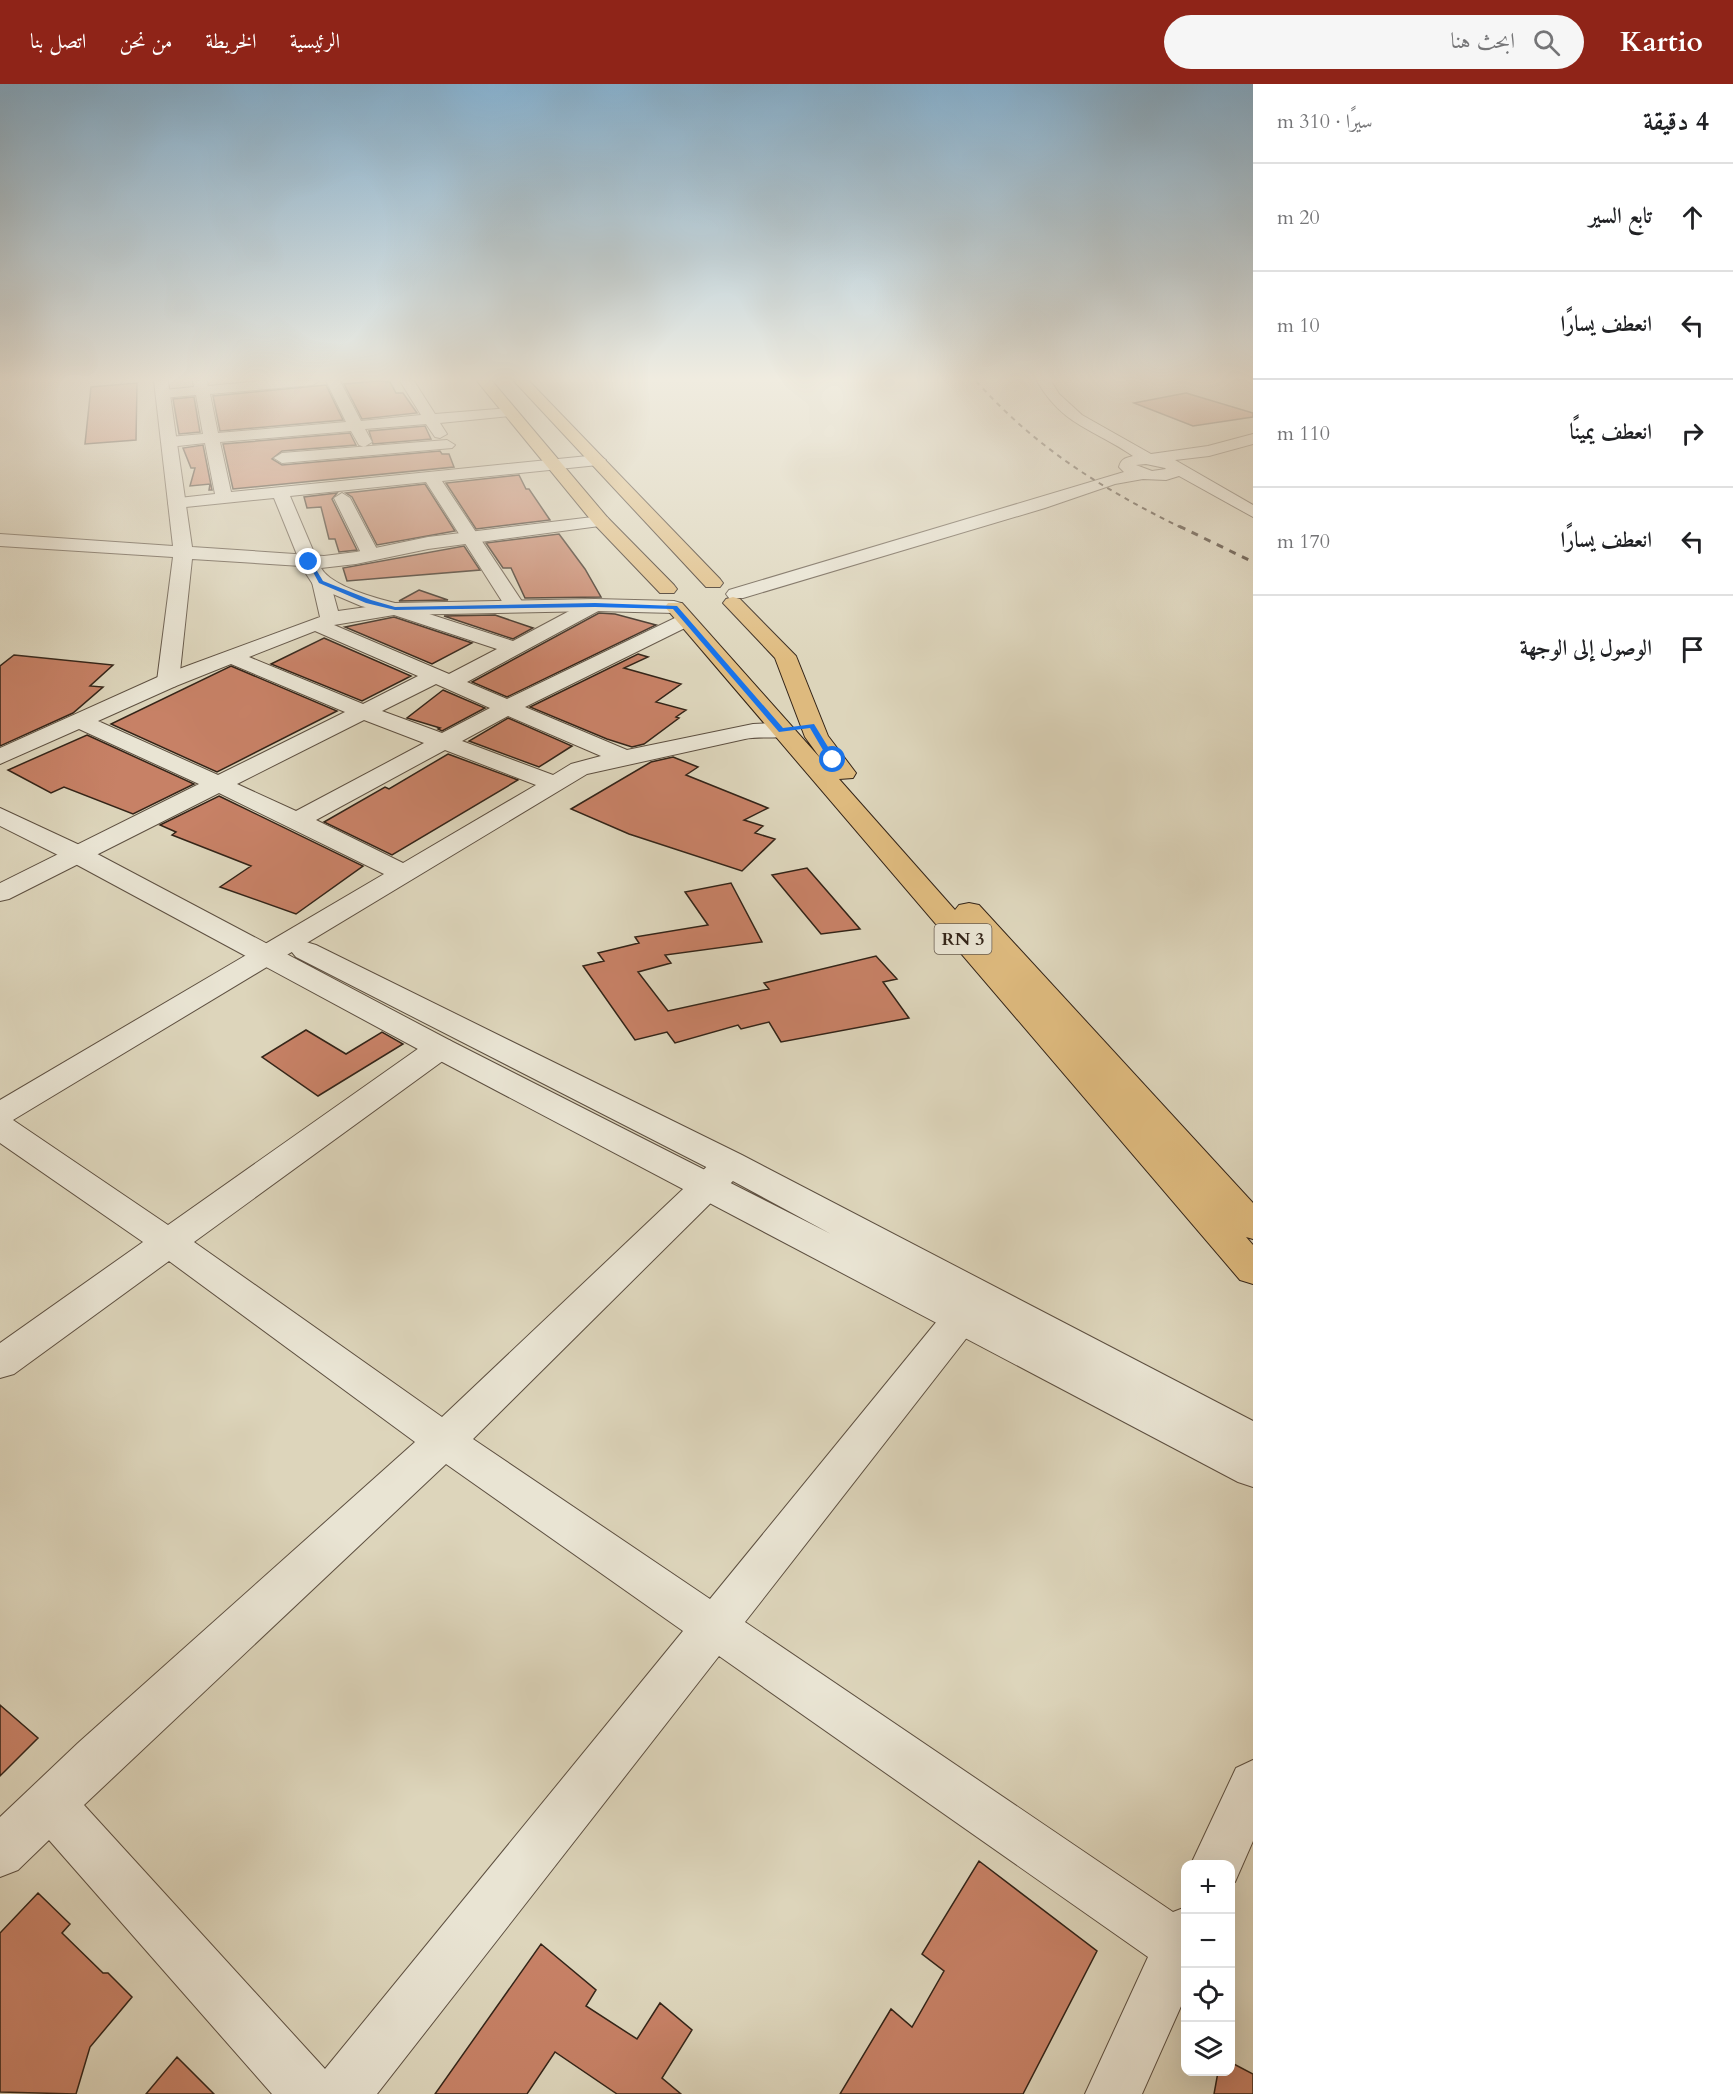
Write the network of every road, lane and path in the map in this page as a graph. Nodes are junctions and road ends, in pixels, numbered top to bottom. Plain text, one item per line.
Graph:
1 (173, 475) edge
2 (219, 475) edge
3 (285, 475) edge
4 (312, 475) edge
5 (312, 475) edge
6 (419, 475) edge
7 (434, 475) edge
8 (564, 475) edge
9 (609, 475) edge
10 (1124, 475) edge
11 (1162, 475) edge
12 (1189, 475) edge
13 (431, 477) junction
14 (286, 478) junction
15 (224, 498) junction
16 (342, 498) dead end
17 (1229, 499) junction
18 (176, 503) junction
19 (1253, 512) edge
20 (601, 521) junction
21 (468, 537) junction
22 (0, 540) edge
23 (183, 554) junction
24 (371, 555) junction
25 (309, 562) junction
26 (321, 582) junction
27 (699, 600) junction
28 (595, 605) junction
29 (515, 606) junction
30 (395, 609) junction
31 (322, 622) junction
32 (515, 648) junction
33 (232, 657) junction
34 (443, 679) junction
35 (168, 681) junction
36 (508, 707) junction
37 (364, 712) junction
38 (79, 721) junction
39 (812, 726) junction
40 (781, 731) junction
41 (442, 742) junction
42 (0, 757) edge
43 (623, 757) junction
44 (553, 783) junction
45 (218, 784) junction
46 (0, 794) edge
47 (0, 816) edge
48 (297, 820) junction
49 (88, 849) junction
50 (403, 873) junction
51 (0, 893) edge
52 (279, 949) junction
53 (440, 1048) junction
54 (0, 1114) edge
55 (0, 1126) edge
56 (718, 1176) junction
57 (1253, 1226) edge
58 (168, 1242) junction
59 (1253, 1270) edge
60 (970, 1307) junction
61 (0, 1363) edge
62 (444, 1440) junction
63 (1253, 1441) edge
64 (1253, 1469) edge
65 (715, 1626) junction
66 (1253, 1785) edge
67 (50, 1804) junction
68 (0, 1852) edge
69 (1219, 1860) edge
70 (1181, 1939) edge
71 (1181, 1942) edge
72 (1117, 2092) edge
73 (310, 2094) edge
74 (341, 2094) edge

1 - 18 street
2 - 15 street
3 - 14 street
4 - 14 street
5 - 14 street
6 - 13 street
7 - 13 street
8 - 20 main road, RN 3
9 - 27 main road, RN 3
10 - 27 street
11 - 17 street
12 - 17 street
13 - 21 street
14 - 15 street
14 - 25 street
15 - 18 street
16 - 24 street
17 - 19 street
18 - 23 street
20 - 21 street
20 - 27 main road, RN 3
21 - 24 street
21 - 29 street
22 - 23 street
23 - 25 street
23 - 35 street
24 - 25 street
25 - 26 street
26 - 30 street
26 - 31 street
27 - 28 street
27 - 36 street
27 - 39 main road, RN 3
27 - 40 main road, RN 3
28 - 29 street
28 - 32 street
29 - 30 street
30 - 31 street
30 - 32 street
31 - 33 street
31 - 34 street
32 - 34 street
33 - 35 street
33 - 37 street
34 - 36 street
34 - 37 street
35 - 38 street
36 - 41 street
36 - 43 street
37 - 41 street
37 - 45 street
38 - 42 street
38 - 45 street
39 - 40 main road
39 - 57 main road, RN 3
40 - 43 street
40 - 59 main road, RN 3
41 - 44 street
41 - 48 street
43 - 44 street
44 - 50 street
45 - 48 street
45 - 49 street
46 - 49 street
47 - 49 street
48 - 50 street
49 - 51 street
49 - 52 street
50 - 52 street
52 - 53 street
52 - 54 street
52 - 56 street
53 - 56 street
53 - 58 street
55 - 58 street
56 - 60 street
56 - 62 street
58 - 61 street
58 - 62 street
60 - 63 street
60 - 64 street
60 - 65 street
62 - 65 street
62 - 67 street
65 - 70 street
65 - 74 street
66 - 69 street
67 - 68 street
67 - 73 street
71 - 72 street

